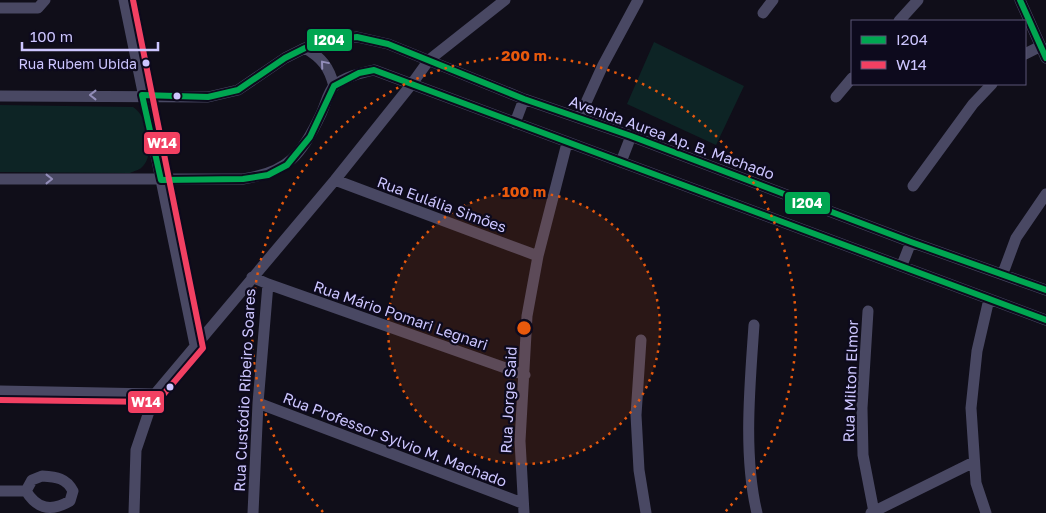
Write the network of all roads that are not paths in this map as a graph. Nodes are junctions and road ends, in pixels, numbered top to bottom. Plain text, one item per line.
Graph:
1 (45, 0) edge
2 (124, 0) edge
3 (505, 0) edge
4 (638, 0) edge
5 (773, 0) edge
6 (918, 0) edge
7 (1020, 0) edge
8 (0, 8) edge
9 (763, 12) dead end
10 (900, 20) edge
11 (1040, 46) junction
12 (306, 48) junction
13 (1026, 53) edge
14 (1046, 58) edge
15 (429, 60) junction
16 (851, 79) edge
17 (411, 85) junction
18 (991, 85) edge
19 (334, 86) junction
20 (0, 96) edge
21 (142, 96) junction
22 (836, 97) dead end
23 (524, 99) junction
24 (580, 118) junction
25 (515, 123) junction
26 (631, 136) junction
27 (567, 143) junction
28 (621, 162) junction
29 (0, 179) edge
30 (161, 180) junction
31 (335, 180) junction
32 (913, 186) dead end
33 (1046, 194) edge
34 (911, 242) junction
35 (538, 256) junction
36 (902, 265) junction
37 (1003, 274) junction
38 (252, 277) junction
39 (268, 284) junction
40 (1046, 290) edge
41 (989, 298) junction
42 (868, 311) dead end
43 (1046, 320) edge
44 (754, 325) dead end
45 (640, 340) dead end
46 (195, 344) junction
47 (525, 375) junction
48 (0, 391) edge
49 (155, 394) junction
50 (258, 403) junction
51 (974, 462) junction
52 (0, 491) edge
53 (26, 491) dead end
54 (523, 508) edge
55 (872, 512) edge
56 (134, 513) edge
57 (253, 513) edge
58 (646, 513) edge
59 (757, 513) edge
60 (986, 513) edge

1 - 8 street
2 - 21 street
3 - 15 street
4 - 24 street
5 - 9 street
6 - 10 street
7 - 11 street
11 - 13 street
11 - 14 street
12 - 15 street, Avenida Aurea Ap. B. Machado
19 -> 12 street
12 - 21 street, Avenida Aurea Ap. B. Machado
15 - 17 street
15 - 23 street, Avenida Aurea Ap. B. Machado
16 - 22 street
17 - 19 street
17 - 25 street
17 - 31 street
18 - 32 street
19 - 30 street
21 -> 20 street, Avenida Aurea Ap. B. Machado
21 - 30 street
23 - 24 street, Avenida Aurea Ap. B. Machado
23 - 25 street
24 - 26 street, Avenida Aurea Ap. B. Machado
25 - 27 street
26 - 28 street
26 - 34 street, Avenida Aurea Ap. B. Machado
27 - 28 street
27 - 35 street, Rua Jorge Said
28 - 36 street
29 -> 30 street
30 - 46 street
31 - 35 street, Rua Eulália Simões
31 - 38 street
33 - 37 street
34 - 36 street
34 - 37 street, Avenida Aurea Ap. B. Machado
35 - 47 street, Rua Jorge Said
36 - 41 street
37 - 40 street, Avenida Aurea Ap. B. Machado
38 - 39 street, Rua Custódio Ribeiro Soares
38 - 46 street
39 - 47 street, Rua Mário Pomari Legnari
39 - 50 street, Rua Custódio Ribeiro Soares
41 - 43 street
41 - 51 street
42 - 55 street, Rua Milton Elmor
44 - 59 street
45 - 58 street
46 - 49 street
47 - 54 street, Rua Jorge Said
48 - 49 street
49 - 56 street
50 - 54 street, Rua Professor Sylvio M. Machado
50 - 57 street, Rua Custódio Ribeiro Soares
51 - 55 street
51 - 60 street
52 - 53 street

